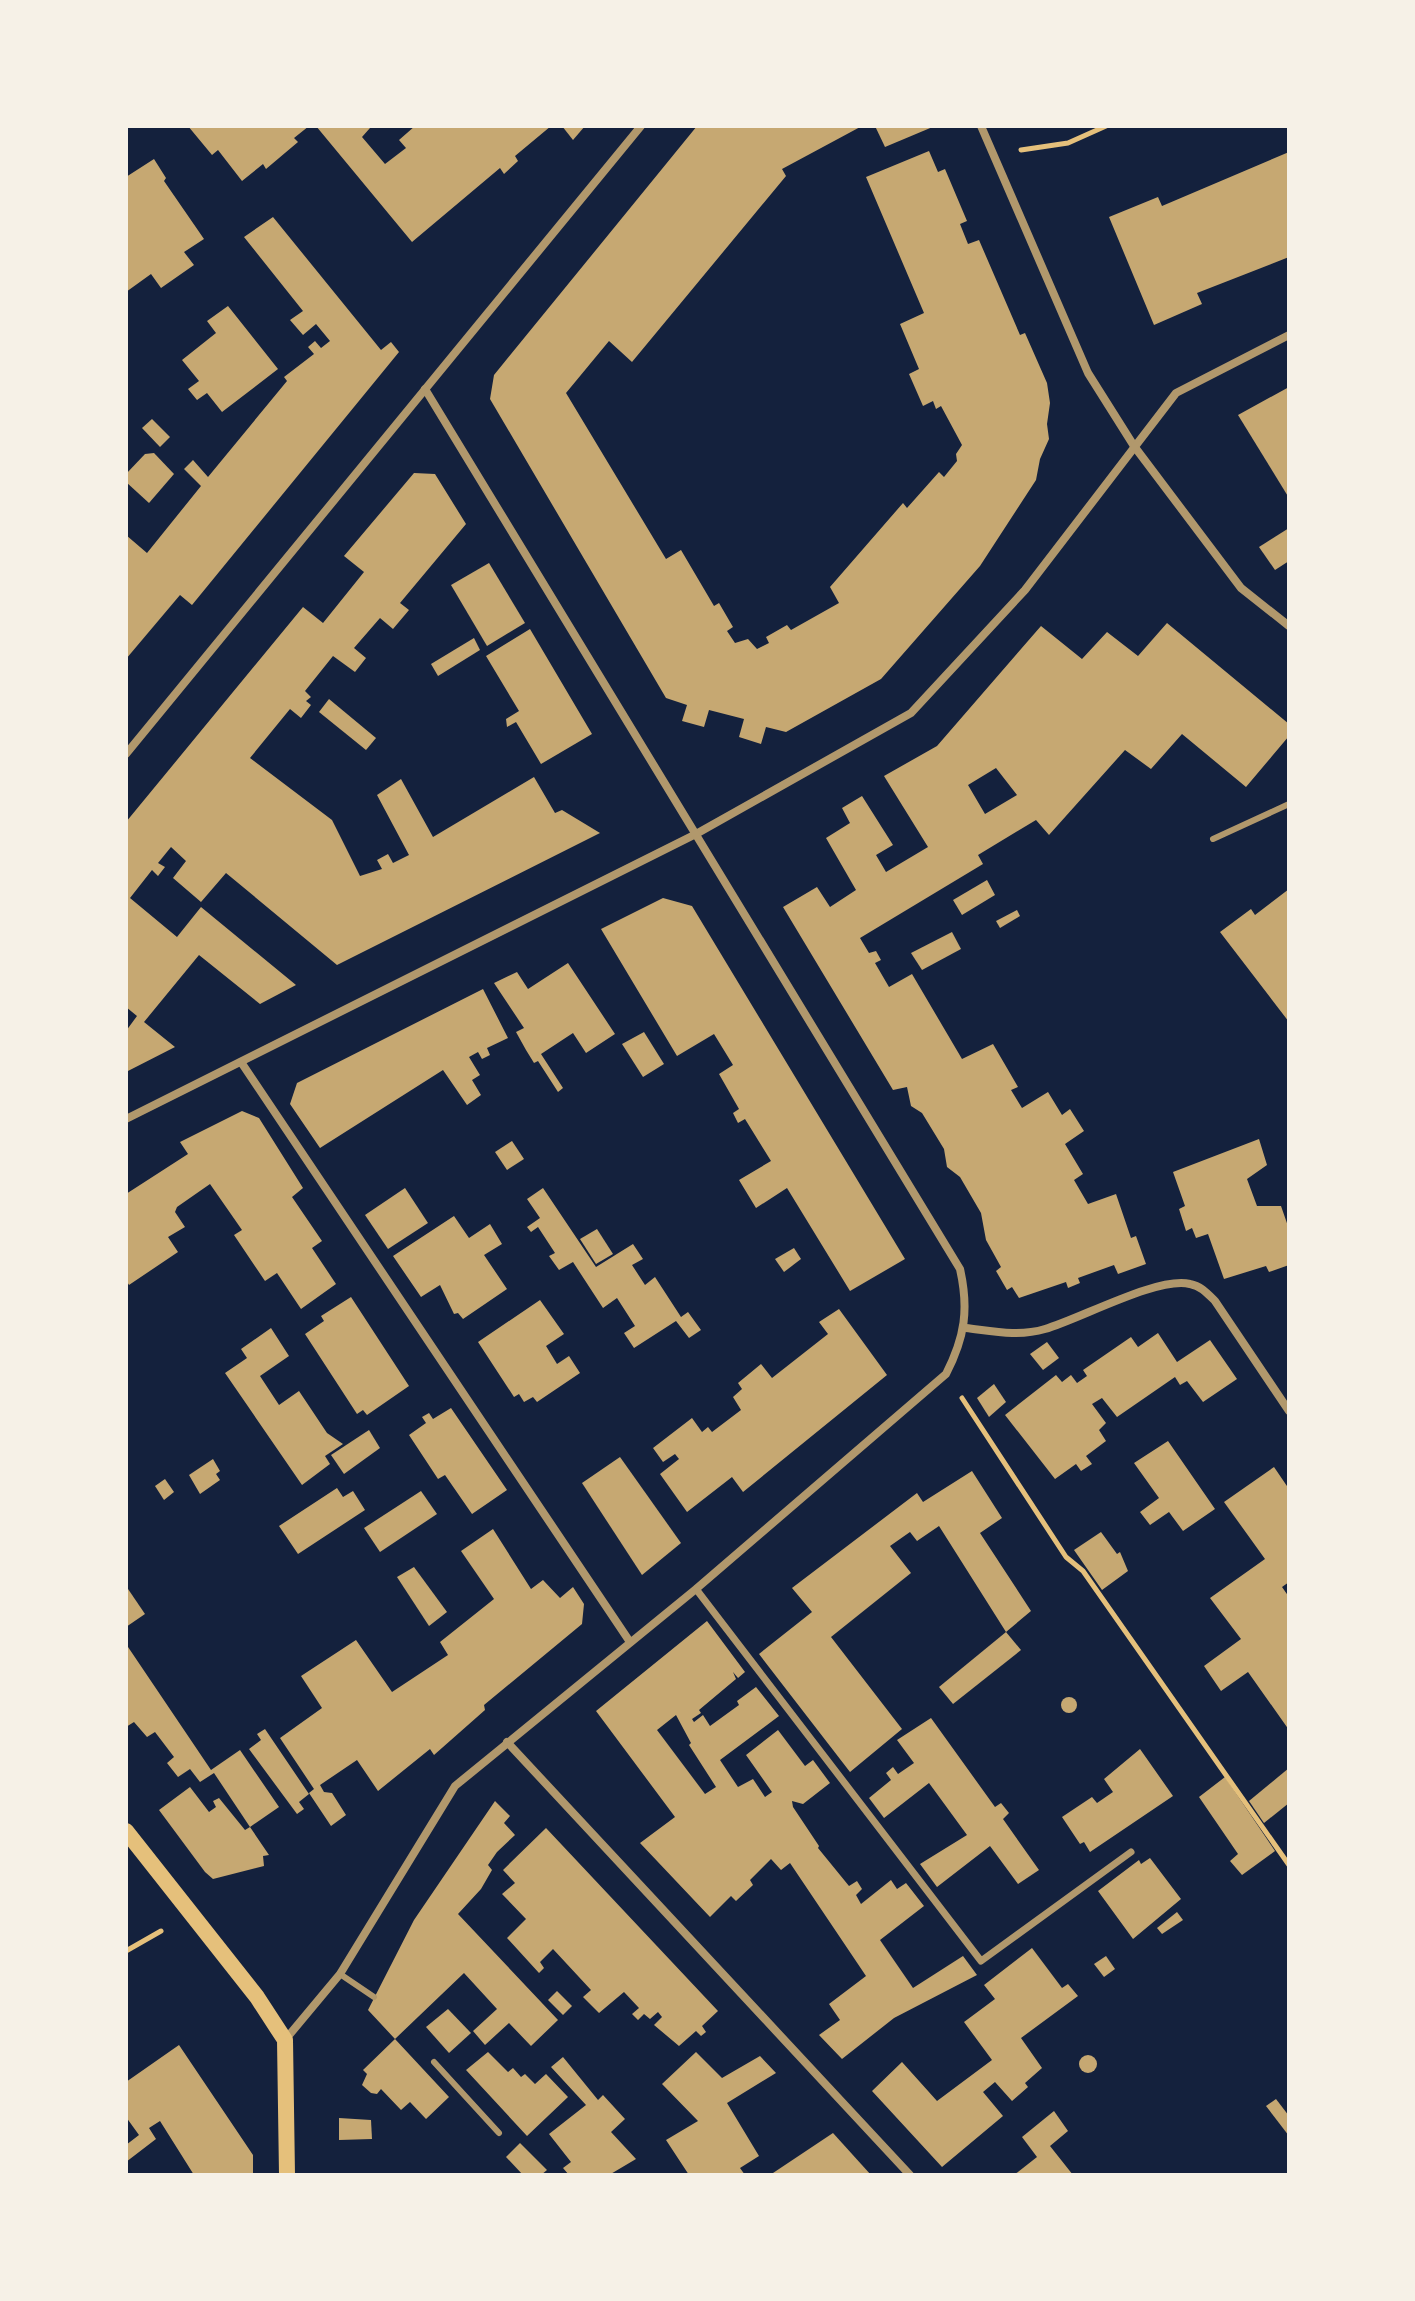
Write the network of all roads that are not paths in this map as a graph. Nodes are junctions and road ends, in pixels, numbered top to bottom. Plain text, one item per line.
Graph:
1 (641, 126) edge
2 (981, 126) edge
3 (1289, 335) edge
4 (425, 389) junction
5 (1134, 446) junction
6 (1289, 626) edge
7 (126, 754) edge
8 (1289, 804) edge
9 (696, 834) junction
10 (1213, 839) dead end
11 (241, 1062) junction
12 (126, 1119) edge
13 (966, 1328) junction
14 (1289, 1411) edge
15 (696, 1589) junction
16 (630, 1642) junction
17 (507, 1742) junction
18 (126, 1831) edge
19 (1131, 1852) dead end
20 (340, 1974) junction
21 (374, 1997) dead end
22 (285, 2040) junction
23 (434, 2062) dead end
24 (499, 2133) dead end
25 (287, 2175) edge
26 (910, 2175) edge

1 - 4 street
2 - 5 street
3 - 5 street
4 - 7 street
4 - 9 street
5 - 6 street
5 - 9 street
8 - 10 lane
9 - 11 street
9 - 13 street
11 - 12 street
11 - 16 street
13 - 14 street
13 - 15 street
15 - 16 street
15 - 19 street
16 - 17 street
17 - 20 street
17 - 26 street
18 - 22 main road
20 - 21 lane
20 - 22 street
22 - 25 main road
23 - 24 lane

